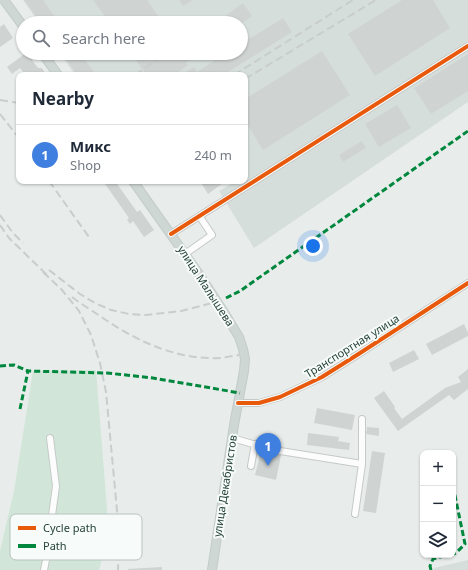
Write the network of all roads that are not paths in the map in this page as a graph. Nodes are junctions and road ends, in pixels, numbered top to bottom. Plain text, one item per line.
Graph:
1 (4, 0) edge
2 (16, 16) edge
3 (468, 46) edge
4 (47, 60) edge
5 (56, 72) edge
6 (135, 184) edge
7 (200, 216) junction
8 (171, 234) junction
9 (185, 254) junction
10 (468, 283) edge
11 (238, 403) junction
12 (362, 419) dead end
13 (50, 438) dead end
14 (232, 438) junction
15 (255, 444) junction
16 (362, 464) junction
17 (251, 466) dead end
18 (52, 514) edge
19 (355, 514) dead end
20 (46, 560) edge
21 (44, 570) edge
22 (212, 570) edge

1 - 2 main road
3 - 7 street
4 - 5 main road
6 - 8 main road, улица Малышева
7 - 8 street
7 - 9 street
8 - 9 main road, улица Малышева
9 - 11 main road, улица Малышева
10 - 11 street, Транспортная улица
11 - 14 main road, улица Декабристов
12 - 16 street
13 - 18 street
14 - 15 street
14 - 22 main road, улица Декабристов
15 - 16 street
15 - 17 street
16 - 19 street
20 - 21 street

